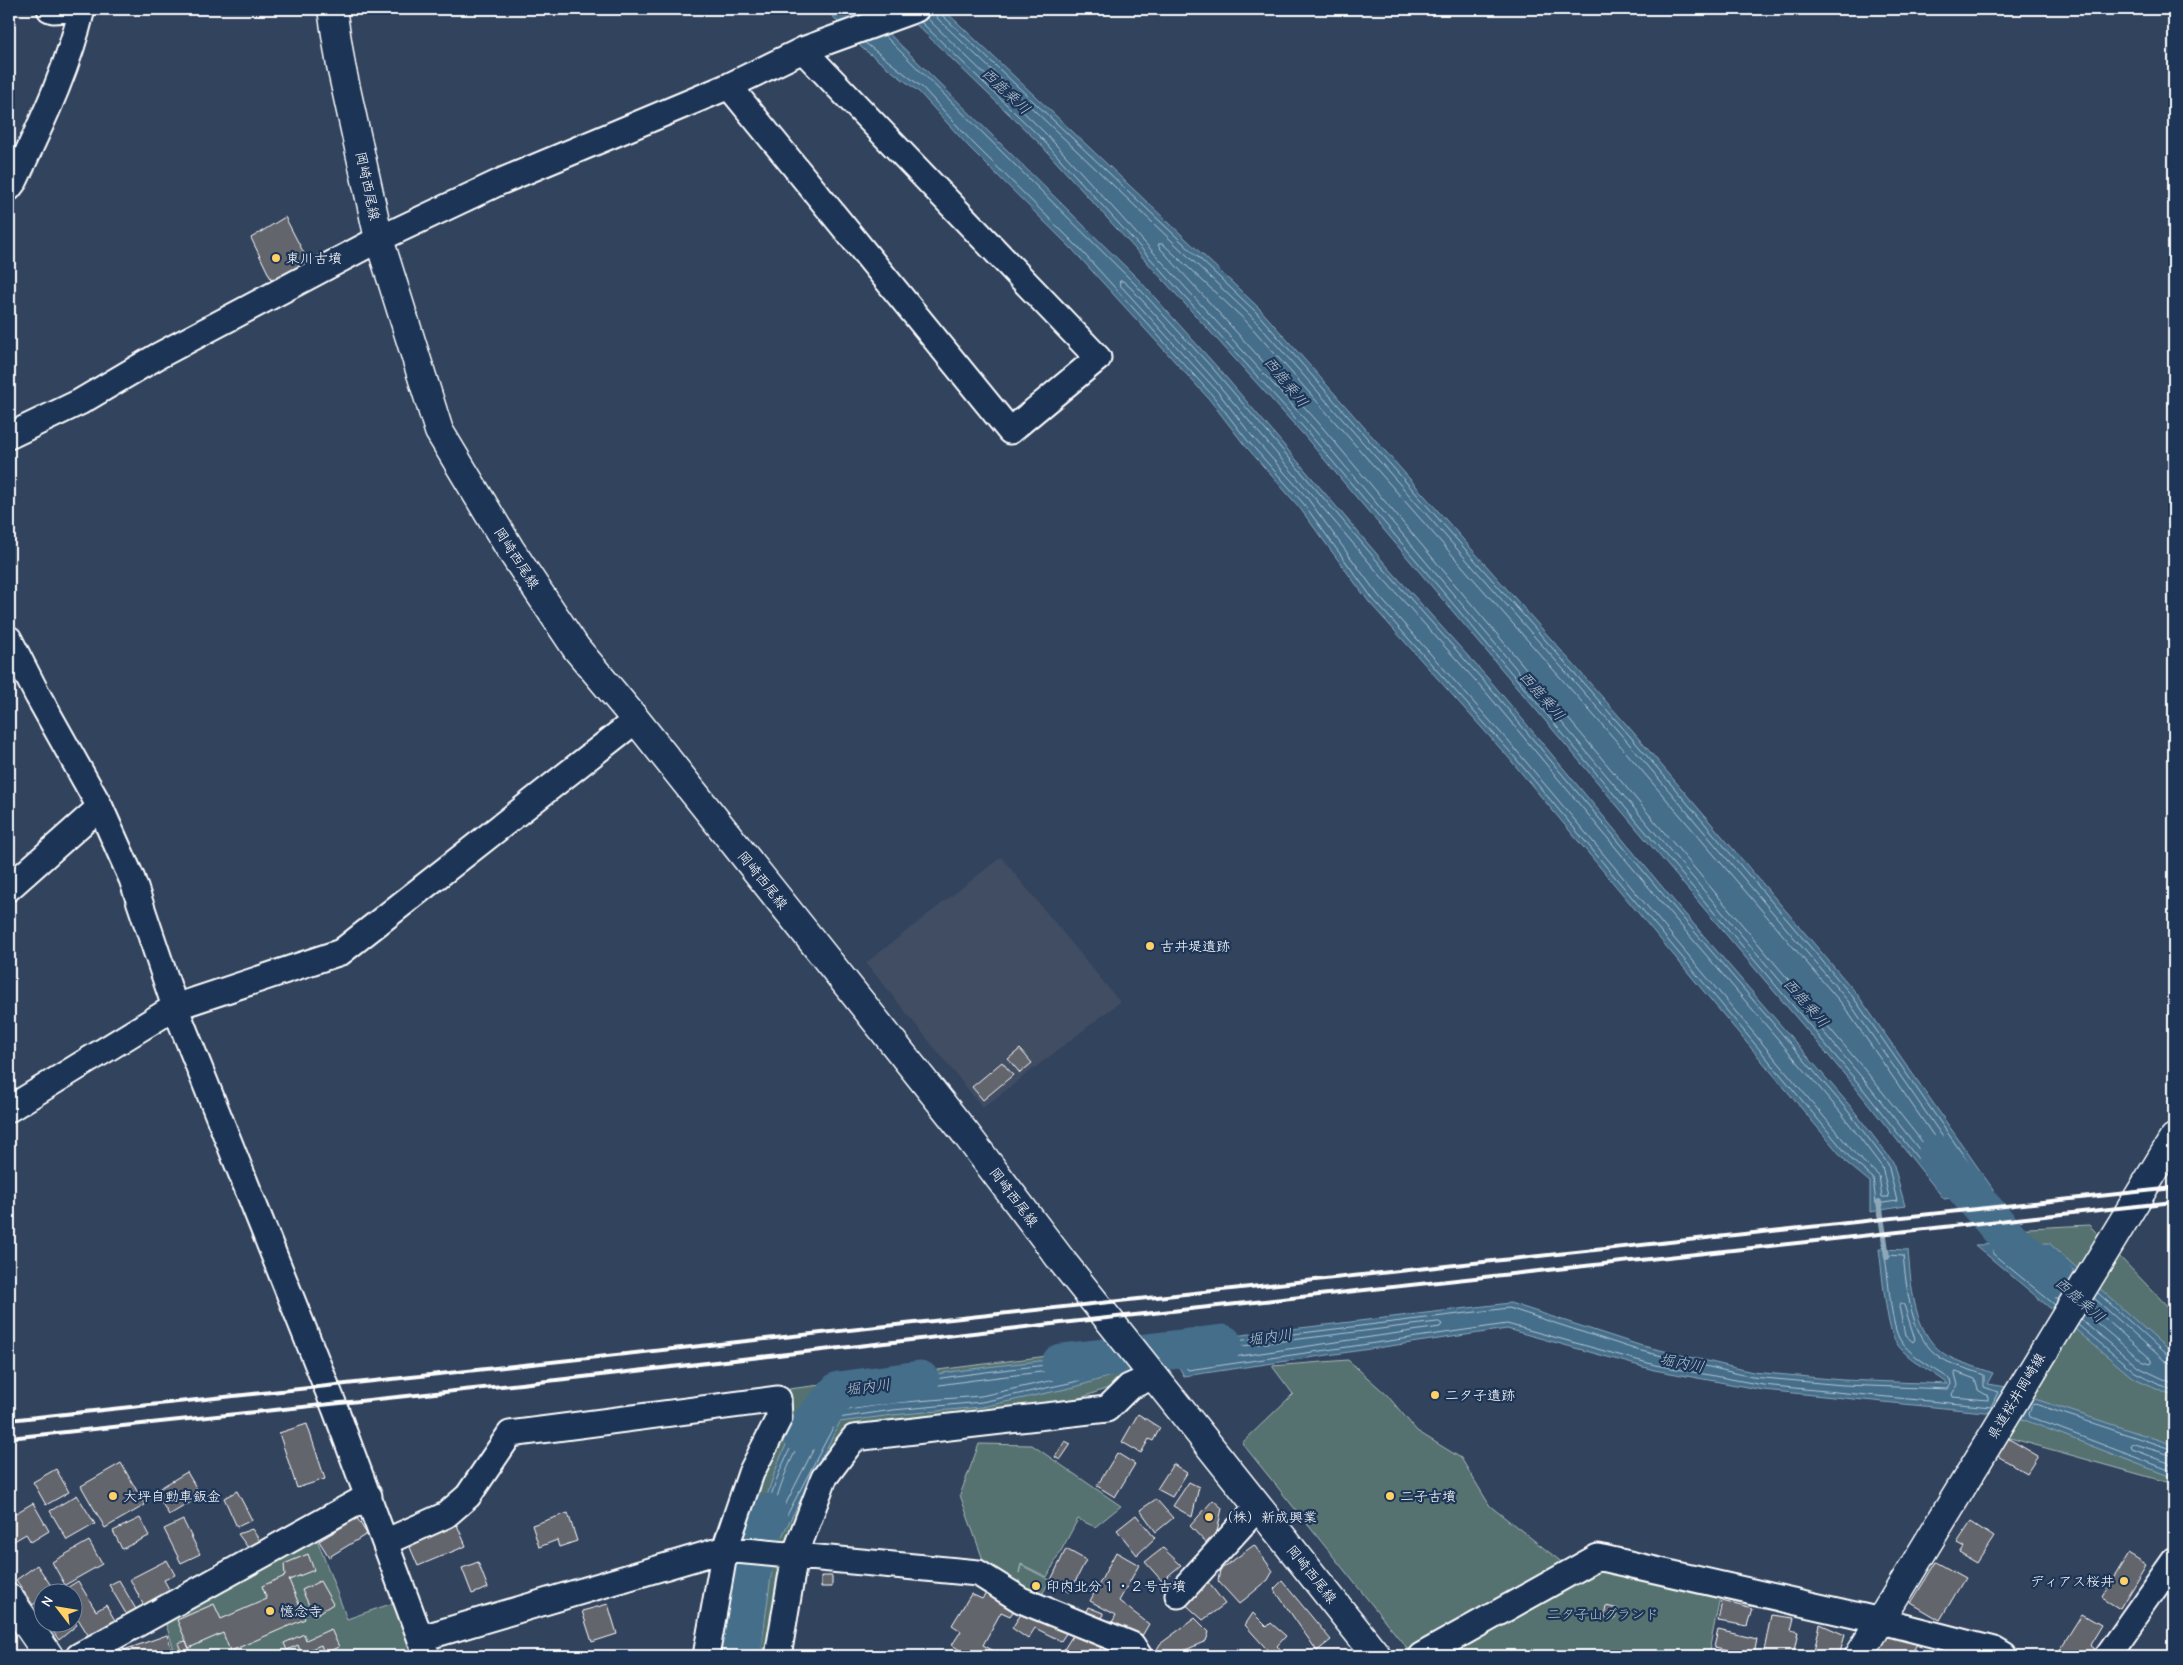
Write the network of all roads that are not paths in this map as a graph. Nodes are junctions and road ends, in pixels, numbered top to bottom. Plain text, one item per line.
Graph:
1 (50, 9) edge
2 (71, 9) edge
3 (82, 9) edge
4 (332, 9) edge
5 (916, 9) edge
6 (803, 50) junction
7 (730, 86) junction
8 (9, 188) edge
9 (379, 238) junction
10 (9, 436) edge
11 (9, 638) edge
12 (636, 720) junction
13 (100, 807) junction
14 (9, 888) edge
15 (175, 1007) junction
16 (9, 1109) edge
17 (2174, 1138) edge
18 (1142, 1361) junction
19 (369, 1496) junction
20 (1258, 1507) junction
21 (392, 1539) dead end
22 (725, 1549) junction
23 (795, 1556) junction
24 (2174, 1561) edge
25 (1178, 1595) dead end
26 (9, 1598) edge
27 (1880, 1621) junction
28 (424, 1647) edge
29 (49, 1656) edge
30 (79, 1656) edge
31 (706, 1656) edge
32 (778, 1656) edge
33 (1139, 1656) edge
34 (1377, 1656) edge
35 (1421, 1656) edge
36 (1859, 1656) edge
37 (2004, 1656) edge
38 (2107, 1656) edge

1 - 2 street
3 - 8 street
4 - 9 main road, 岡崎西尾線
5 - 6 street
6 - 7 street
6 - 7 street
7 - 9 street
9 - 10 street
9 - 12 main road, 岡崎西尾線
11 - 13 street
12 - 15 street
12 - 18 main road, 岡崎西尾線
13 - 14 street
13 - 15 street
15 - 16 street
15 - 19 street
17 - 27 main road, 県道桜井岡崎線
18 - 20 main road, 岡崎西尾線
18 - 23 street
19 - 28 street
19 - 30 street
20 - 25 street
20 - 34 main road, 岡崎西尾線
21 - 22 street
22 - 23 street
22 - 28 street
22 - 31 street
23 - 32 street
23 - 33 street
24 - 38 street
26 - 29 main road
27 - 35 street
27 - 36 main road, 県道桜井岡崎線
27 - 37 street

